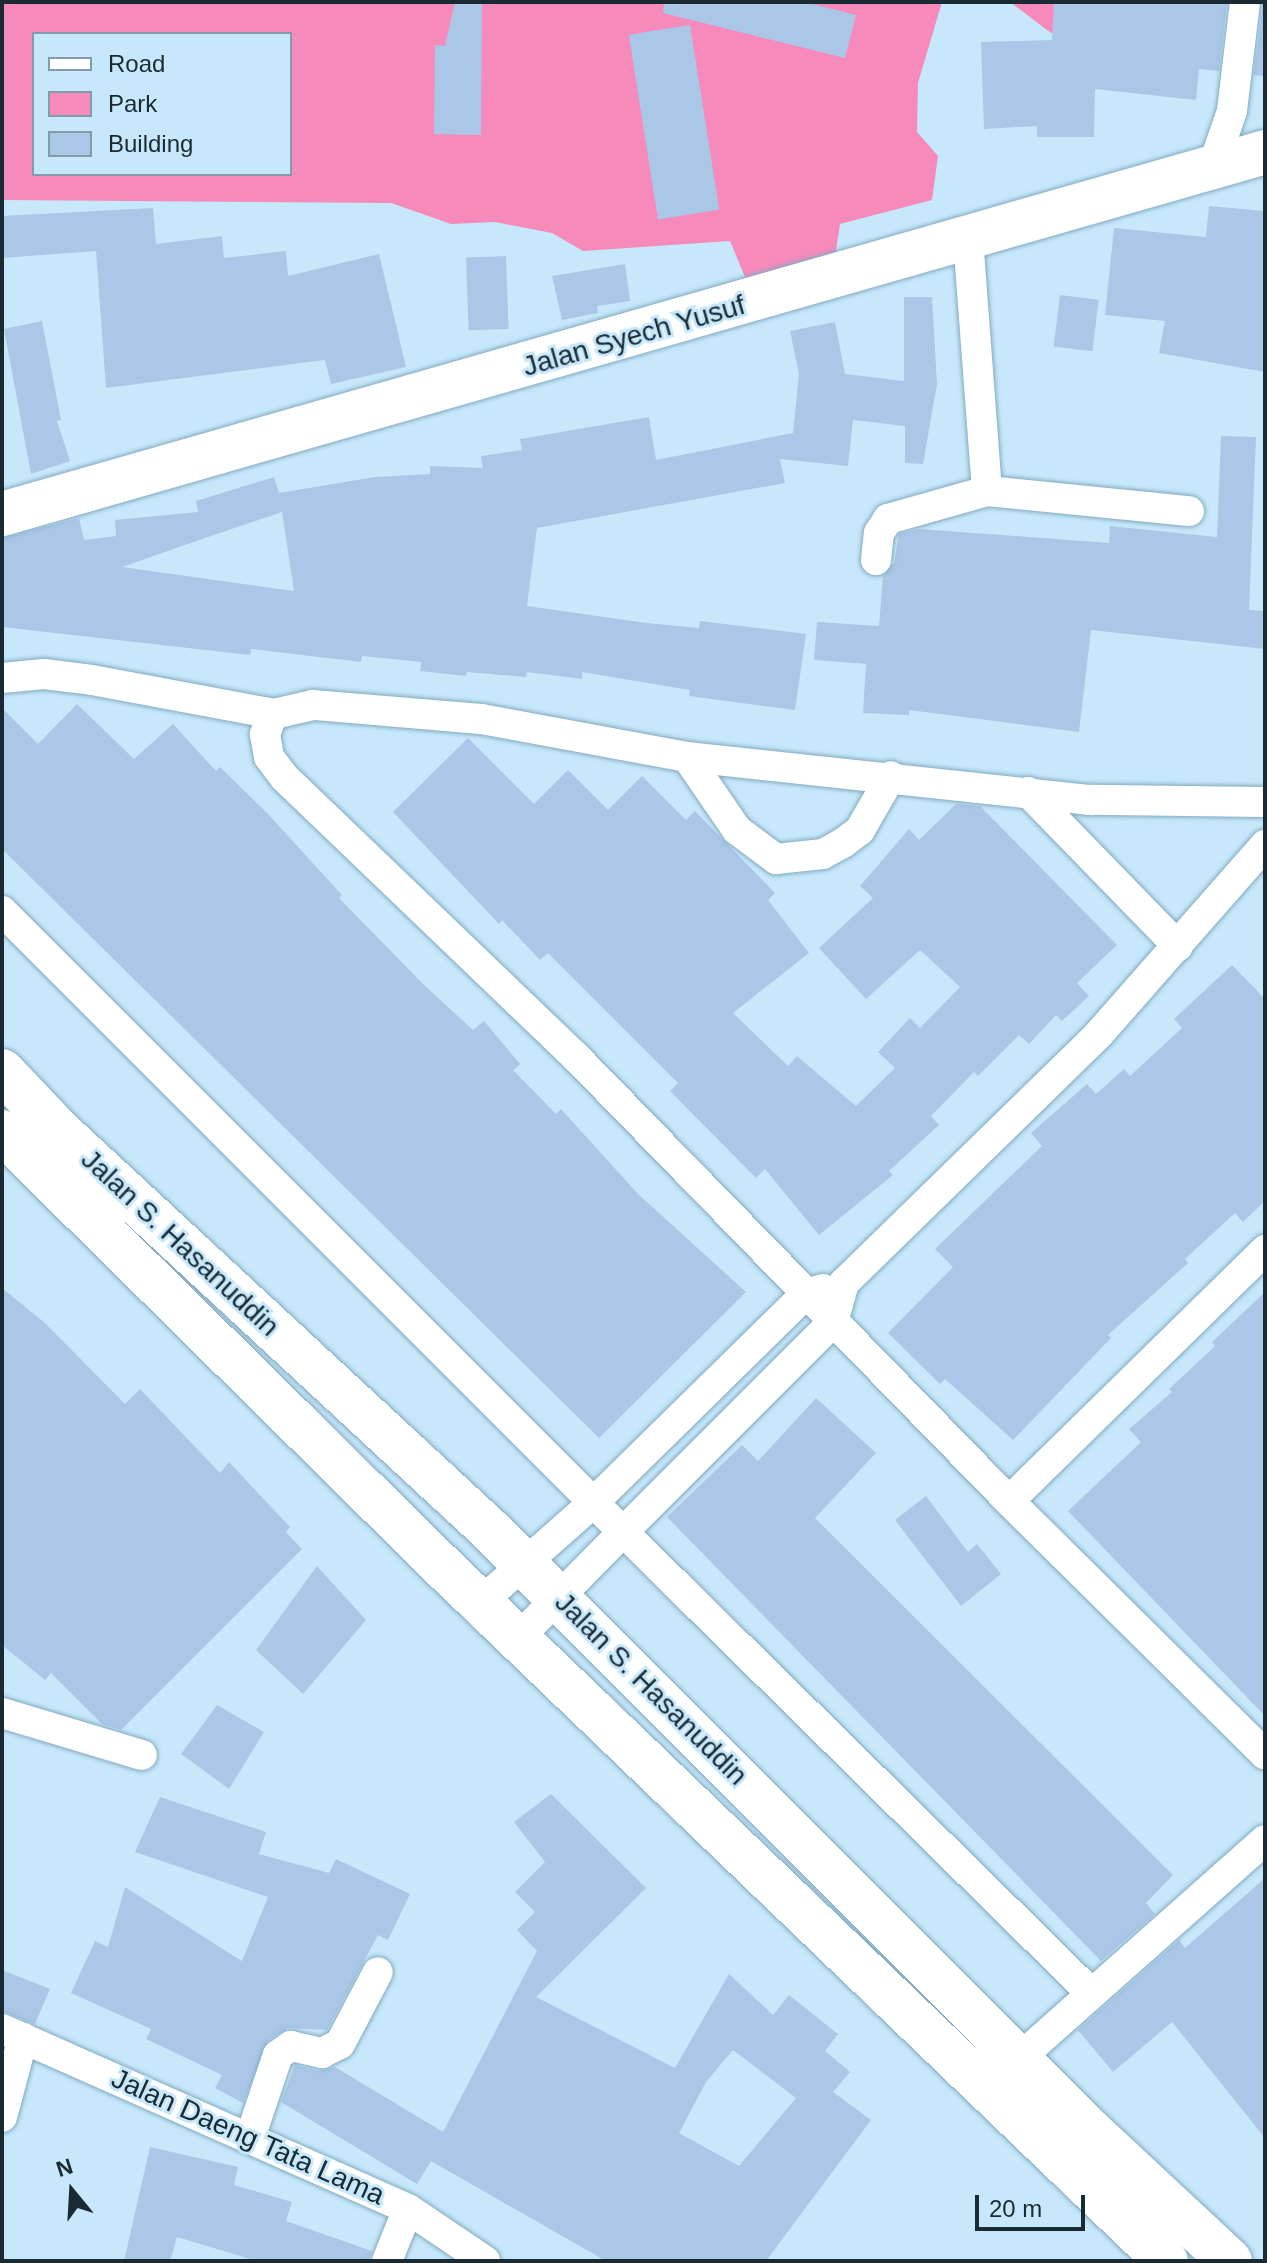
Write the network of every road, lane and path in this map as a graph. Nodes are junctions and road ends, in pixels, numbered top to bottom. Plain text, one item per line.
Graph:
1 (1245, 2) edge
2 (1265, 152) edge
3 (1213, 166) junction
4 (968, 240) junction
5 (987, 491) junction
6 (1189, 511) dead end
7 (2, 514) edge
8 (876, 560) dead end
9 (2, 678) edge
10 (273, 714) junction
11 (687, 757) junction
12 (891, 776) junction
13 (1028, 792) junction
14 (1265, 802) edge
15 (1265, 846) edge
16 (2, 911) edge
17 (1178, 946) junction
18 (2, 1071) edge
19 (2, 1132) edge
20 (48, 1147) junction
21 (1265, 1250) edge
22 (844, 1283) junction
23 (806, 1294) junction
24 (833, 1322) junction
25 (1009, 1501) junction
26 (594, 1502) junction
27 (623, 1532) junction
28 (526, 1565) junction
29 (560, 1598) junction
30 (481, 1602) junction
31 (518, 1638) junction
32 (2, 1713) edge
33 (1265, 1754) edge
34 (142, 1755) dead end
35 (1265, 1840) edge
36 (378, 1972) dead end
37 (1089, 1991) junction
38 (12, 2033) edge
39 (1018, 2054) junction
40 (987, 2093) junction
41 (2, 2117) edge
42 (251, 2135) junction
43 (408, 2209) junction
44 (387, 2261) edge
45 (485, 2261) edge
46 (1166, 2261) edge
47 (1230, 2261) edge

1 - 3 street
2 - 3 main road, Jalan Syech Yusuf
3 - 4 main road, Jalan Syech Yusuf
4 - 5 street
4 - 7 main road, Jalan Syech Yusuf
5 - 6 street
5 - 8 street
9 - 10 street
10 - 11 street
10 - 23 street
11 - 12 street
11 - 12 street
12 - 13 street
13 - 14 street
13 - 17 street
15 - 17 street
16 - 26 street
17 - 22 street
18 - 20 main road
19 - 20 main road
20 - 28 main road, Jalan S. Hasanuddin
20 - 30 main road, Jalan S. Hasanuddin
21 - 25 street
22 - 23 street
22 - 24 street
23 - 24 street
23 - 26 street
24 - 25 street
24 - 27 street
25 - 33 street
26 - 27 street
26 - 28 street
27 - 29 street
27 - 37 street
28 - 29 main road, Jalan S. Hasanuddin
28 - 30 street
29 - 31 street
29 - 39 main road, Jalan S. Hasanuddin
30 - 31 main road, Jalan S. Hasanuddin
31 - 40 main road, Jalan S. Hasanuddin
32 - 34 street
35 - 37 street
36 - 42 street
37 - 39 street
38 - 41 street
38 - 42 street, Jalan Daeng Tata Lama
39 - 40 street
39 - 47 main road, Jalan S. Hasanuddin
40 - 46 main road, Jalan S. Hasanuddin
42 - 43 street, Jalan Daeng Tata Lama
43 - 44 street
43 - 45 street, Jalan Daeng Tata Lama

